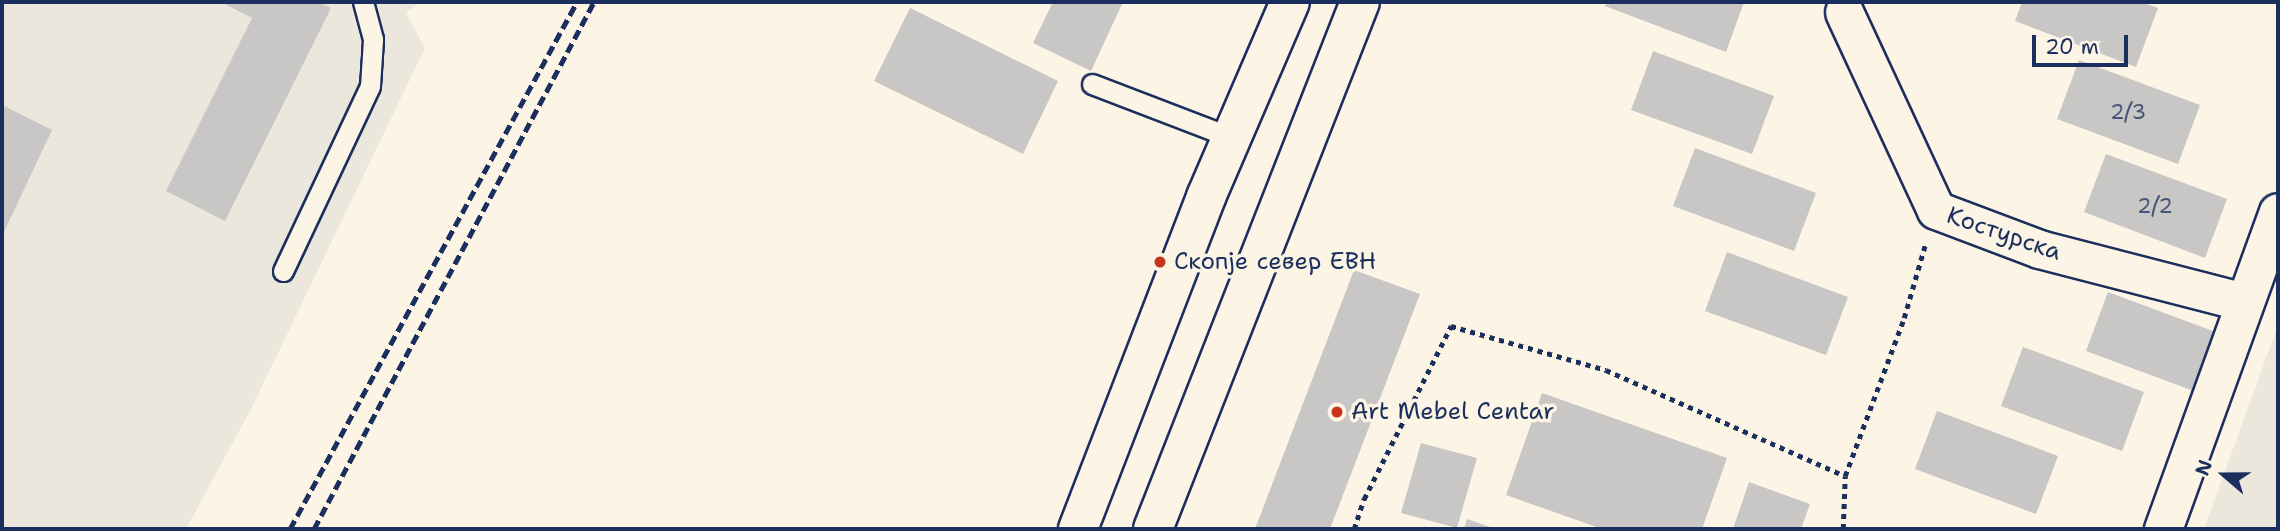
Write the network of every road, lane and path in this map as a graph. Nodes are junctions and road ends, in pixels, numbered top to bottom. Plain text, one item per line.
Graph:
1 (363, 2) edge
2 (1290, 2) edge
3 (1360, 2) edge
4 (1844, 12) dead end
5 (1092, 84) dead end
6 (1230, 137) junction
7 (1936, 210) junction
8 (2278, 212) edge
9 (283, 271) dead end
10 (2244, 302) junction
11 (1845, 476) junction
12 (1078, 529) edge
13 (1153, 529) edge
14 (1354, 529) edge
15 (1843, 529) edge
16 (2163, 529) edge

1 - 9 lane
2 - 6 street
3 - 13 street
4 - 7 street, Костурска
5 - 6 lane
6 - 12 street
7 - 10 street, Костурска
7 - 11 path
8 - 10 street
10 - 16 street
11 - 14 path
11 - 15 path

